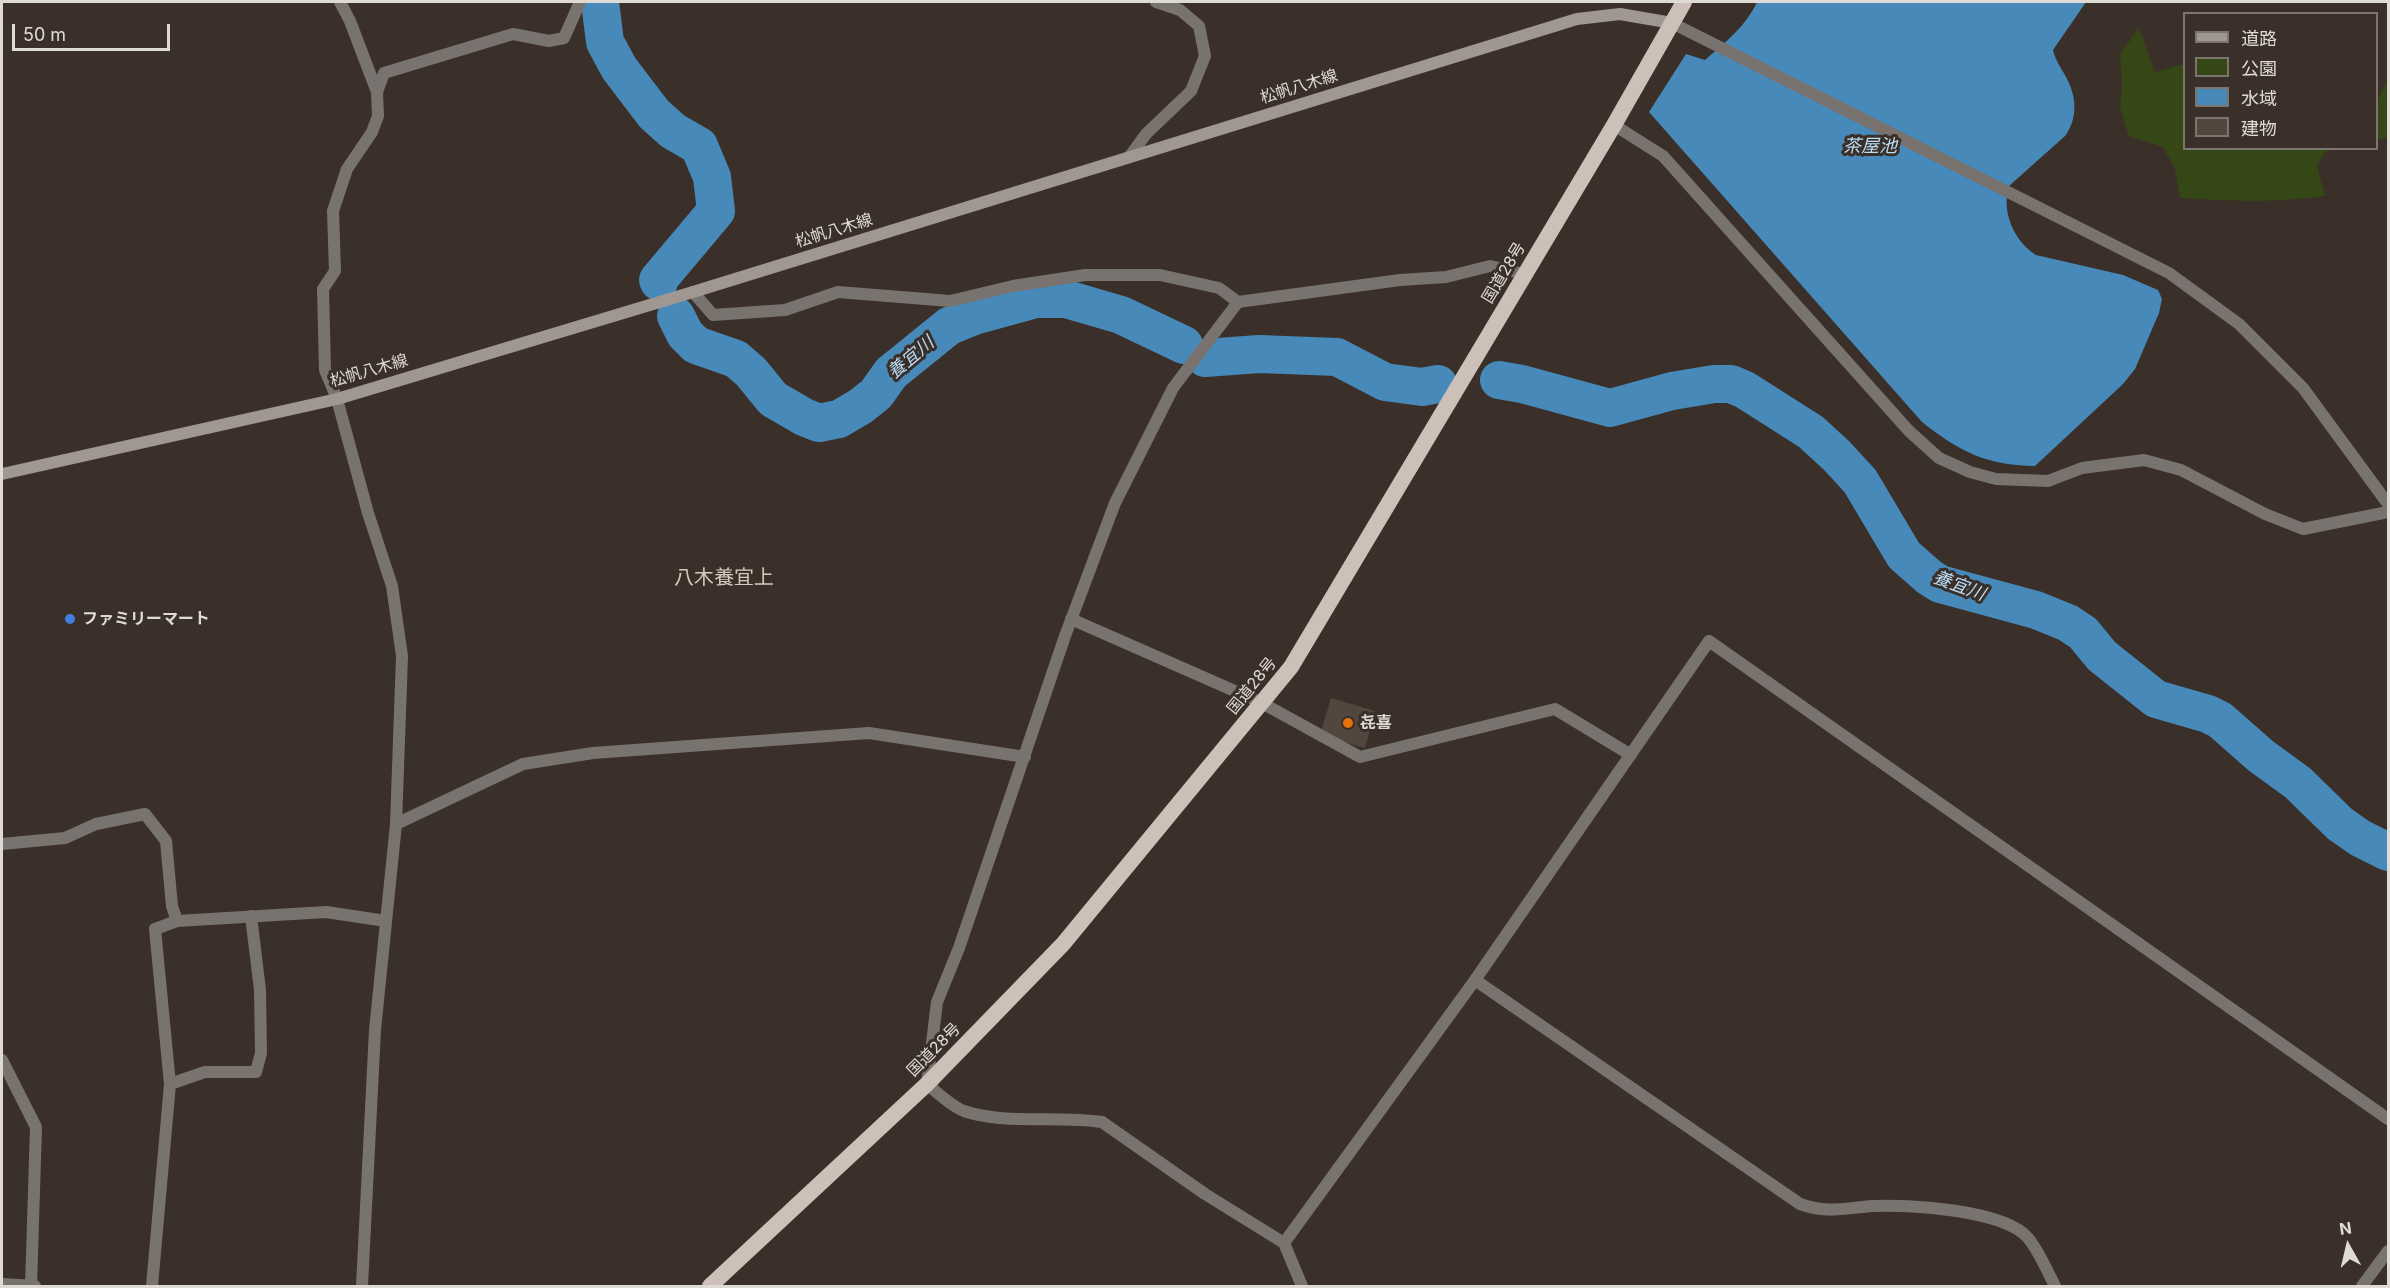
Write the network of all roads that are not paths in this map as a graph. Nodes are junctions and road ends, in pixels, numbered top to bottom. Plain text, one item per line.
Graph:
1 (340, 2) edge
2 (580, 2) edge
3 (1156, 2) edge
4 (1684, 2) edge
5 (1672, 22) junction
6 (377, 92) junction
7 (1614, 125) junction
8 (1130, 156) junction
9 (1524, 274) junction
10 (693, 292) junction
11 (1238, 302) junction
12 (337, 399) junction
13 (2, 474) edge
14 (2388, 504) edge
15 (2388, 512) edge
16 (1071, 619) junction
17 (1262, 703) junction
18 (1631, 755) junction
19 (1025, 757) junction
20 (396, 824) junction
21 (2, 844) edge
22 (251, 916) junction
23 (177, 921) junction
24 (386, 921) junction
25 (1475, 980) junction
26 (2, 1060) edge
27 (170, 1084) junction
28 (927, 1084) junction
29 (2388, 1119) edge
30 (1284, 1243) junction
31 (2388, 1251) edge
32 (2, 1284) edge
33 (31, 1286) edge
34 (35, 1287) edge
35 (152, 1287) edge
36 (362, 1287) edge
37 (710, 1287) edge
38 (1302, 1287) edge
39 (2055, 1287) edge
40 (2362, 1287) edge

1 - 6 street
2 - 6 street
3 - 8 street
4 - 5 highway, 国道28号
5 - 7 highway, 国道28号
5 - 8 main road, 松帆八木線
5 - 14 street
6 - 12 street
7 - 9 highway, 国道28号
7 - 15 street
8 - 10 main road, 松帆八木線
9 - 11 street
9 - 17 highway, 国道28号
10 - 11 street
10 - 12 main road, 松帆八木線
11 - 16 street
12 - 13 main road, 松帆八木線
12 - 20 street
16 - 17 street
16 - 19 street
17 - 18 street
17 - 28 highway, 国道28号
18 - 25 street
18 - 29 street
19 - 20 street
19 - 28 street
20 - 24 street
21 - 23 street
22 - 23 street
22 - 24 street
22 - 27 street
23 - 27 street
24 - 36 street
25 - 30 street
25 - 39 street
26 - 33 street
27 - 35 street
28 - 30 street
28 - 37 highway, 国道28号
30 - 38 street
31 - 40 street
32 - 33 street
33 - 34 street

